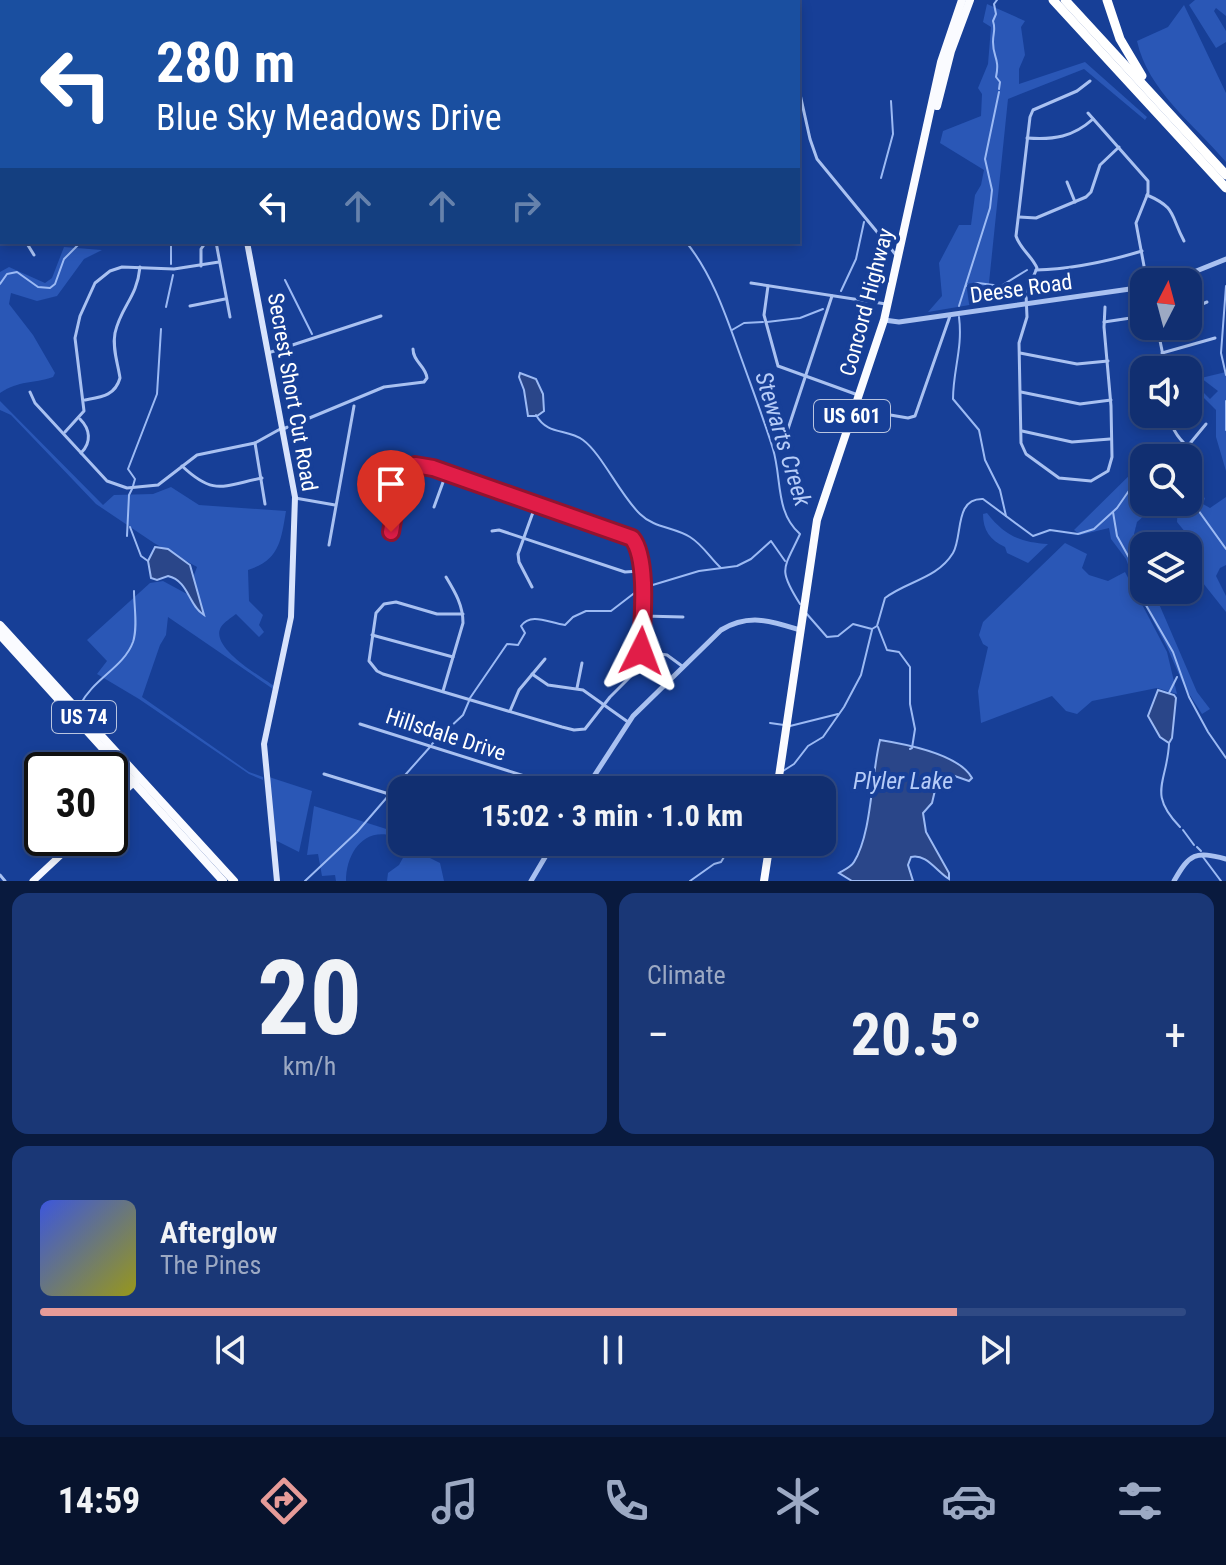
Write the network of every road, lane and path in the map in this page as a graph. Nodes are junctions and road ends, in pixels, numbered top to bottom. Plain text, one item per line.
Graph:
1 (962, 0) edge
2 (970, 0) edge
3 (1053, 0) edge
4 (1065, 0) edge
5 (1107, 0) edge
6 (1090, 81) dead end
7 (800, 94) edge
8 (1088, 113) dead end
9 (1093, 119) junction
10 (929, 121) junction
11 (1184, 129) junction
12 (1027, 138) junction
13 (1119, 147) junction
14 (1226, 175) edge
15 (1067, 182) dead end
16 (1226, 188) edge
17 (1147, 195) junction
18 (1075, 202) junction
19 (1019, 216) junction
20 (1184, 241) dead end
21 (27, 244) edge
22 (205, 244) edge
23 (216, 244) edge
24 (247, 244) edge
25 (1142, 251) junction
26 (34, 255) dead end
27 (899, 258) junction
28 (1226, 259) edge
29 (219, 262) junction
30 (201, 266) junction
31 (140, 267) junction
32 (1145, 268) edge
33 (1202, 269) edge
34 (1036, 270) junction
35 (751, 283) dead end
36 (768, 286) junction
37 (1130, 289) edge
38 (832, 296) junction
39 (226, 299) junction
40 (1207, 302) dead end
41 (888, 304) junction
42 (1026, 304) junction
43 (1202, 304) edge
44 (190, 306) dead end
45 (1105, 307) dead end
46 (950, 314) junction
47 (381, 316) dead end
48 (230, 317) dead end
49 (1130, 318) edge
50 (884, 320) junction
51 (1104, 322) junction
52 (1215, 338) dead end
53 (1160, 340) edge
54 (413, 349) dead end
55 (268, 353) junction
56 (1020, 353) junction
57 (1162, 353) junction
58 (1163, 356) edge
59 (1108, 361) junction
60 (805, 376) junction
61 (30, 392) dead end
62 (1021, 392) junction
63 (859, 396) junction
64 (85, 400) junction
65 (1111, 400) junction
66 (354, 406) dead end
67 (855, 409) junction
68 (80, 419) junction
69 (1206, 424) dead end
70 (283, 428) junction
71 (1173, 428) edge
72 (1022, 431) junction
73 (64, 433) junction
74 (1110, 439) junction
75 (784, 441) dead end
76 (255, 443) junction
77 (1185, 444) edge
78 (1190, 444) edge
79 (81, 453) junction
80 (182, 466) junction
81 (446, 474) junction
82 (262, 478) junction
83 (295, 498) junction
84 (265, 504) dead end
85 (536, 504) junction
86 (337, 505) junction
87 (434, 507) dead end
88 (492, 531) dead end
89 (523, 538) junction
90 (392, 539) dead end
91 (329, 545) dead end
92 (640, 571) junction
93 (446, 577) dead end
94 (532, 587) dead end
95 (463, 614) junction
96 (643, 616) junction
97 (683, 617) dead end
98 (0, 625) edge
99 (800, 630) junction
100 (0, 635) edge
101 (372, 635) junction
102 (641, 651) junction
103 (453, 657) junction
104 (545, 659) dead end
105 (582, 663) dead end
106 (682, 666) junction
107 (532, 674) junction
108 (44, 683) junction
109 (577, 688) junction
110 (443, 691) junction
111 (604, 705) junction
112 (75, 706) junction
113 (510, 711) junction
114 (628, 722) junction
115 (360, 724) dead end
116 (324, 774) dead end
117 (525, 776) edge
118 (594, 776) edge
119 (779, 776) edge
120 (137, 781) junction
121 (128, 790) edge
122 (388, 794) edge
123 (54, 856) edge
124 (60, 856) edge
125 (545, 856) edge
126 (768, 856) edge
127 (1226, 859) edge
128 (0, 875) edge
129 (5, 881) edge
130 (27, 881) edge
131 (33, 881) edge
132 (223, 881) edge
133 (234, 881) edge
134 (277, 881) edge
135 (531, 881) edge
136 (764, 881) edge
137 (1174, 881) edge

1 - 10 highway, Concord Highway / US 601
2 - 10 highway, Concord Highway / US 601
3 - 16 highway
4 - 11 highway
5 - 11 highway
6 - 12 street
7 - 27 street
8 - 9 street
9 - 12 street
9 - 13 street
10 - 27 highway, Concord Highway / US 601
11 - 14 highway
12 - 19 street
13 - 17 street
13 - 18 street
15 - 18 street
17 - 20 street
17 - 25 street
18 - 19 street
19 - 34 street
21 - 26 street
22 - 30 street
23 - 29 street
24 - 55 main road, Secrest Short Cut Road
25 - 32 street
25 - 34 street
27 - 41 highway, Concord Highway / US 601
28 - 33 street
29 - 30 street
29 - 39 street
30 - 31 street
31 - 64 street
31 - 64 street
34 - 42 street
35 - 36 street
36 - 38 street
36 - 60 street
37 - 42 street, Deese Road
38 - 41 street
38 - 60 street
39 - 44 street
39 - 48 street
40 - 43 street
41 - 50 highway, Concord Highway / US 601
42 - 46 street, Deese Road
42 - 56 street
45 - 51 street
46 - 50 street, Deese Road
46 - 67 street
47 - 55 street
49 - 51 street
50 - 63 highway, Concord Highway / US 601
51 - 59 street
52 - 57 street
53 - 57 street
54 - 70 street
55 - 70 main road, Secrest Short Cut Road
56 - 59 street
56 - 62 street
57 - 58 street
59 - 65 street
60 - 63 street
60 - 75 street
61 - 73 street
62 - 65 street
62 - 72 street
63 - 67 highway, Concord Highway / US 601
64 - 68 street
65 - 74 street
66 - 86 street
67 - 99 highway, Concord Highway / US 601
68 - 73 street
68 - 79 street
69 - 78 street
70 - 76 street
70 - 83 main road, Secrest Short Cut Road
71 - 77 street
72 - 74 street
72 - 74 street
73 - 79 street
76 - 80 street
76 - 82 street
79 - 80 street
80 - 82 street
81 - 85 street
81 - 87 street
81 - 90 street
82 - 84 street
83 - 86 street
83 - 134 main road, Secrest Short Cut Road
85 - 89 street
85 - 92 street
86 - 91 street
88 - 89 street
89 - 92 street
89 - 94 street
92 - 96 street
93 - 95 street
95 - 101 street
95 - 103 street
96 - 97 street
96 - 102 street
98 - 112 highway, US 74
99 - 106 street
99 - 119 highway, US 601
100 - 108 highway, US 74
101 - 103 street
101 - 110 street
102 - 106 street
102 - 111 street
103 - 110 street
104 - 107 street
105 - 109 street
106 - 114 street
107 - 109 street
107 - 113 street
108 - 112 highway
108 - 120 highway, US 74
109 - 111 street
110 - 113 street
111 - 113 street
111 - 114 street
112 - 120 highway, US 74
114 - 118 street
115 - 117 street, Hillsdale Drive
116 - 122 street
120 - 121 main road
120 - 132 highway, US 74
120 - 133 highway, US 74
123 - 130 main road
124 - 131 main road
125 - 135 street
126 - 136 highway
127 - 137 street
128 - 129 street

